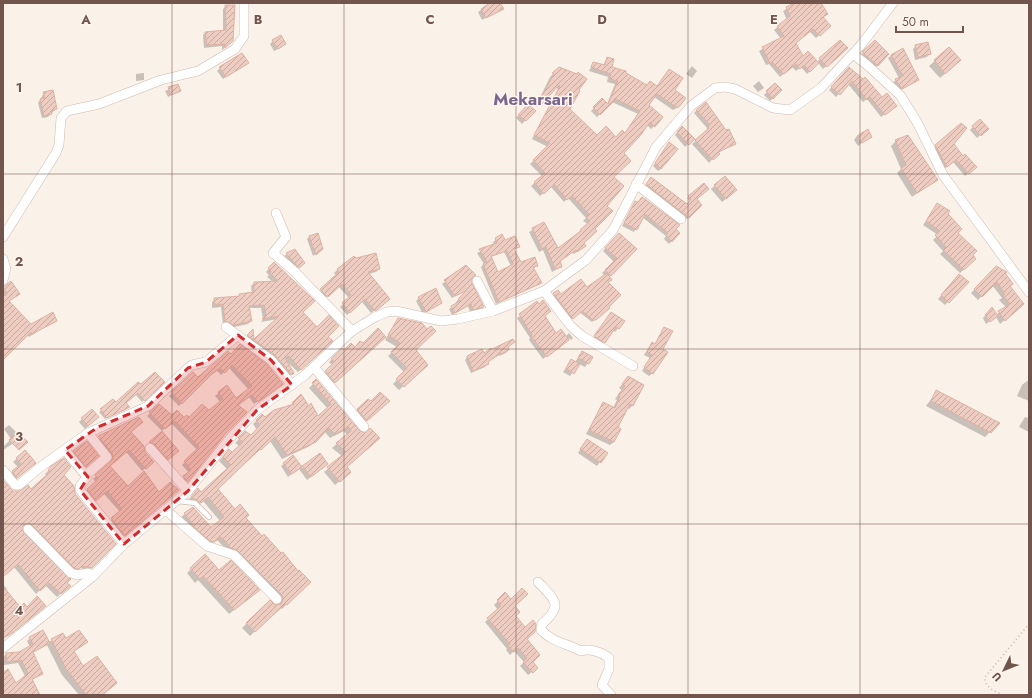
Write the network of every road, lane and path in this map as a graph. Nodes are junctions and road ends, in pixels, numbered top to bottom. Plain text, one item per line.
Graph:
1 (244, 3) edge
2 (893, 3) edge
3 (853, 54) junction
4 (636, 184) junction
5 (276, 213) dead end
6 (681, 220) dead end
7 (3, 237) edge
8 (3, 259) edge
9 (3, 280) edge
10 (477, 281) dead end
11 (544, 291) junction
12 (1029, 292) edge
13 (493, 311) junction
14 (226, 327) dead end
15 (352, 331) junction
16 (238, 335) junction
17 (634, 366) dead end
18 (314, 367) junction
19 (292, 385) junction
20 (364, 427) dead end
21 (88, 433) junction
22 (150, 448) dead end
23 (65, 450) junction
24 (3, 470) edge
25 (86, 475) junction
26 (188, 491) junction
27 (176, 501) junction
28 (166, 510) junction
29 (209, 517) dead end
30 (28, 529) dead end
31 (124, 544) junction
32 (94, 575) junction
33 (538, 582) dead end
34 (277, 599) dead end
35 (1029, 624) edge
36 (3, 648) edge
37 (611, 695) edge
38 (1003, 695) edge

1 - 7 street
2 - 3 street
3 - 4 street
3 - 12 street
4 - 6 street
4 - 11 street
5 - 15 street
8 - 9 street
10 - 13 street
11 - 13 street
11 - 17 street
13 - 15 street
14 - 16 street
15 - 18 street
16 - 19 street
16 - 21 street
18 - 19 street
18 - 20 street
19 - 26 street
21 - 23 street
21 - 25 street
22 - 26 street
23 - 24 street
23 - 25 street
25 - 31 street
26 - 27 street
27 - 28 street
27 - 29 lane
28 - 31 street
28 - 34 street
30 - 32 street
31 - 32 street
32 - 36 street
33 - 37 street
35 - 38 path

